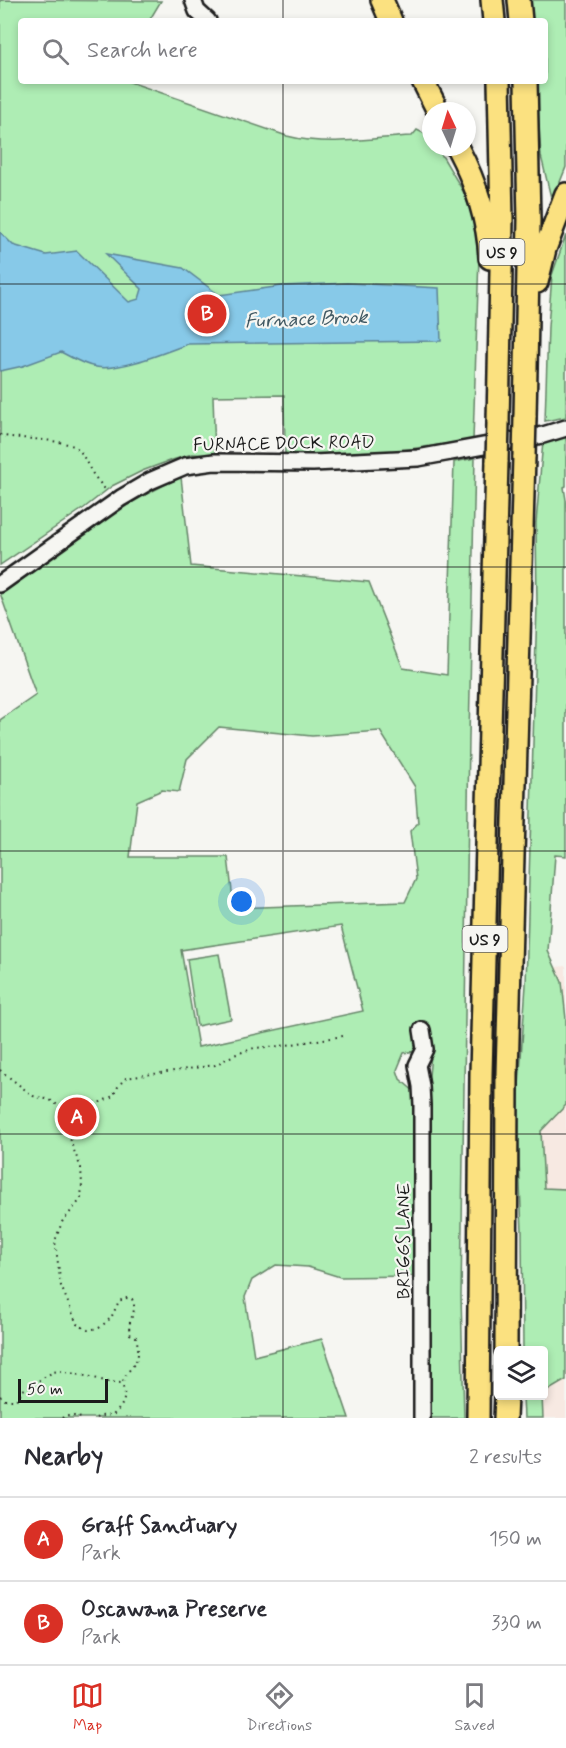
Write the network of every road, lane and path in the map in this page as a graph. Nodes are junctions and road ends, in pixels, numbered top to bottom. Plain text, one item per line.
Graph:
1 (194, 0) edge
2 (382, 0) edge
3 (492, 0) edge
4 (205, 18) edge
5 (391, 18) edge
6 (494, 18) edge
7 (424, 84) edge
8 (499, 84) edge
9 (526, 84) edge
10 (434, 102) edge
11 (461, 156) edge
12 (566, 194) edge
13 (525, 417) junction
14 (498, 423) junction
15 (566, 428) edge
16 (0, 435) edge
17 (115, 502) junction
18 (0, 584) edge
19 (422, 1030) dead end
20 (343, 1036) dead end
21 (0, 1070) edge
22 (64, 1110) junction
23 (479, 1219) junction
24 (506, 1219) junction
25 (506, 1346) edge
26 (122, 1383) junction
27 (0, 1396) edge
28 (506, 1400) edge
29 (62, 1418) edge
30 (81, 1418) edge
31 (96, 1418) edge
32 (422, 1418) edge
33 (478, 1418) edge
34 (505, 1418) edge

1 - 4 street
2 - 5 highway
3 - 6 highway
7 - 10 highway
8 - 14 highway, US 9
9 - 13 highway, US 9
11 - 14 highway
12 - 13 highway
13 - 24 highway, US 9, bridge
14 - 23 highway, US 9, bridge
15 - 17 street, FURNACE DOCK ROAD
16 - 17 path
17 - 18 street, FURNACE DOCK ROAD
19 - 32 street, BRIGGS LANE
20 - 22 path
21 - 22 path
22 - 26 path
23 - 24 street
23 - 33 highway, US 9
24 - 25 highway, US 9
26 - 27 path
26 - 31 path
28 - 34 highway
29 - 30 path

